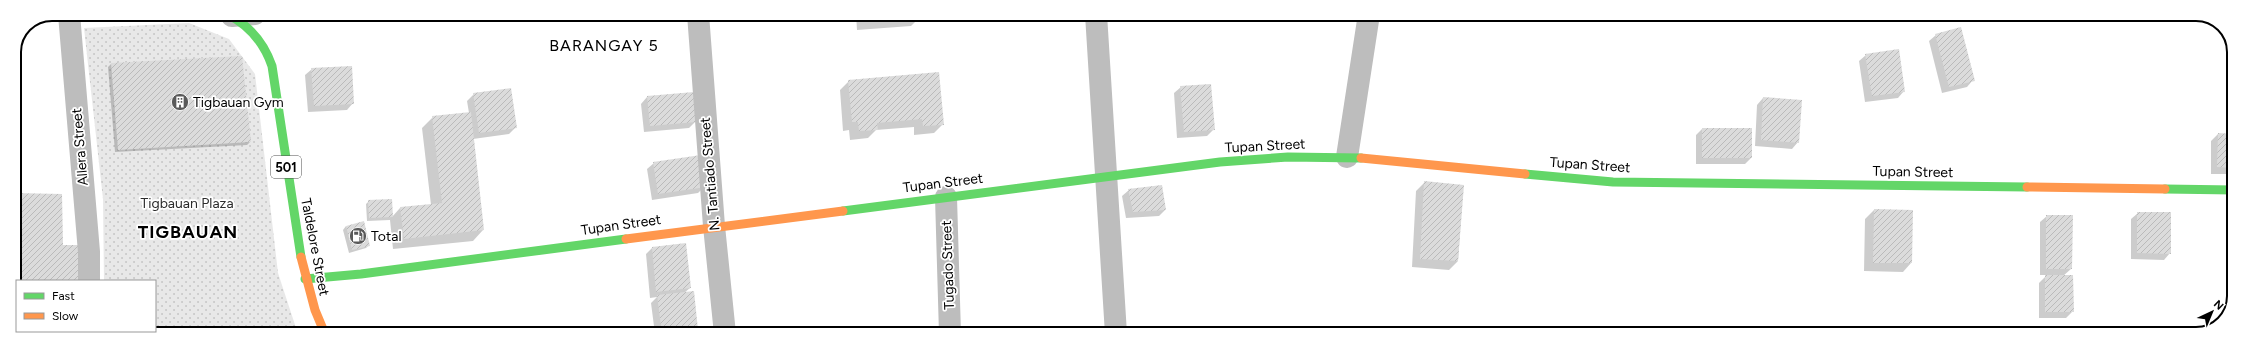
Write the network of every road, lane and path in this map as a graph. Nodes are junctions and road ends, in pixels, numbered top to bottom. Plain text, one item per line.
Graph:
1 (70, 21) edge
2 (237, 21) edge
3 (699, 21) edge
4 (1096, 21) edge
5 (1368, 21) edge
6 (1347, 157) junction
7 (1105, 176) junction
8 (2227, 190) edge
9 (946, 197) junction
10 (714, 226) junction
11 (305, 279) junction
12 (89, 280) edge
13 (322, 327) edge
14 (724, 327) edge
15 (950, 327) edge
16 (1116, 327) edge

1 - 12 street, Allera Street
2 - 11 main road, Taldelore Street / 501
3 - 10 street, N. Tantiado Street
4 - 7 street
5 - 6 street
6 - 7 main road, Tupan Street
6 - 8 main road, Tupan Street
7 - 9 main road, Tupan Street
7 - 16 street
9 - 10 main road, Tupan Street
9 - 15 street, Tugado Street
10 - 11 main road, Tupan Street
10 - 14 street, N. Tantiado Street
11 - 13 main road, Taldelore Street / 501

